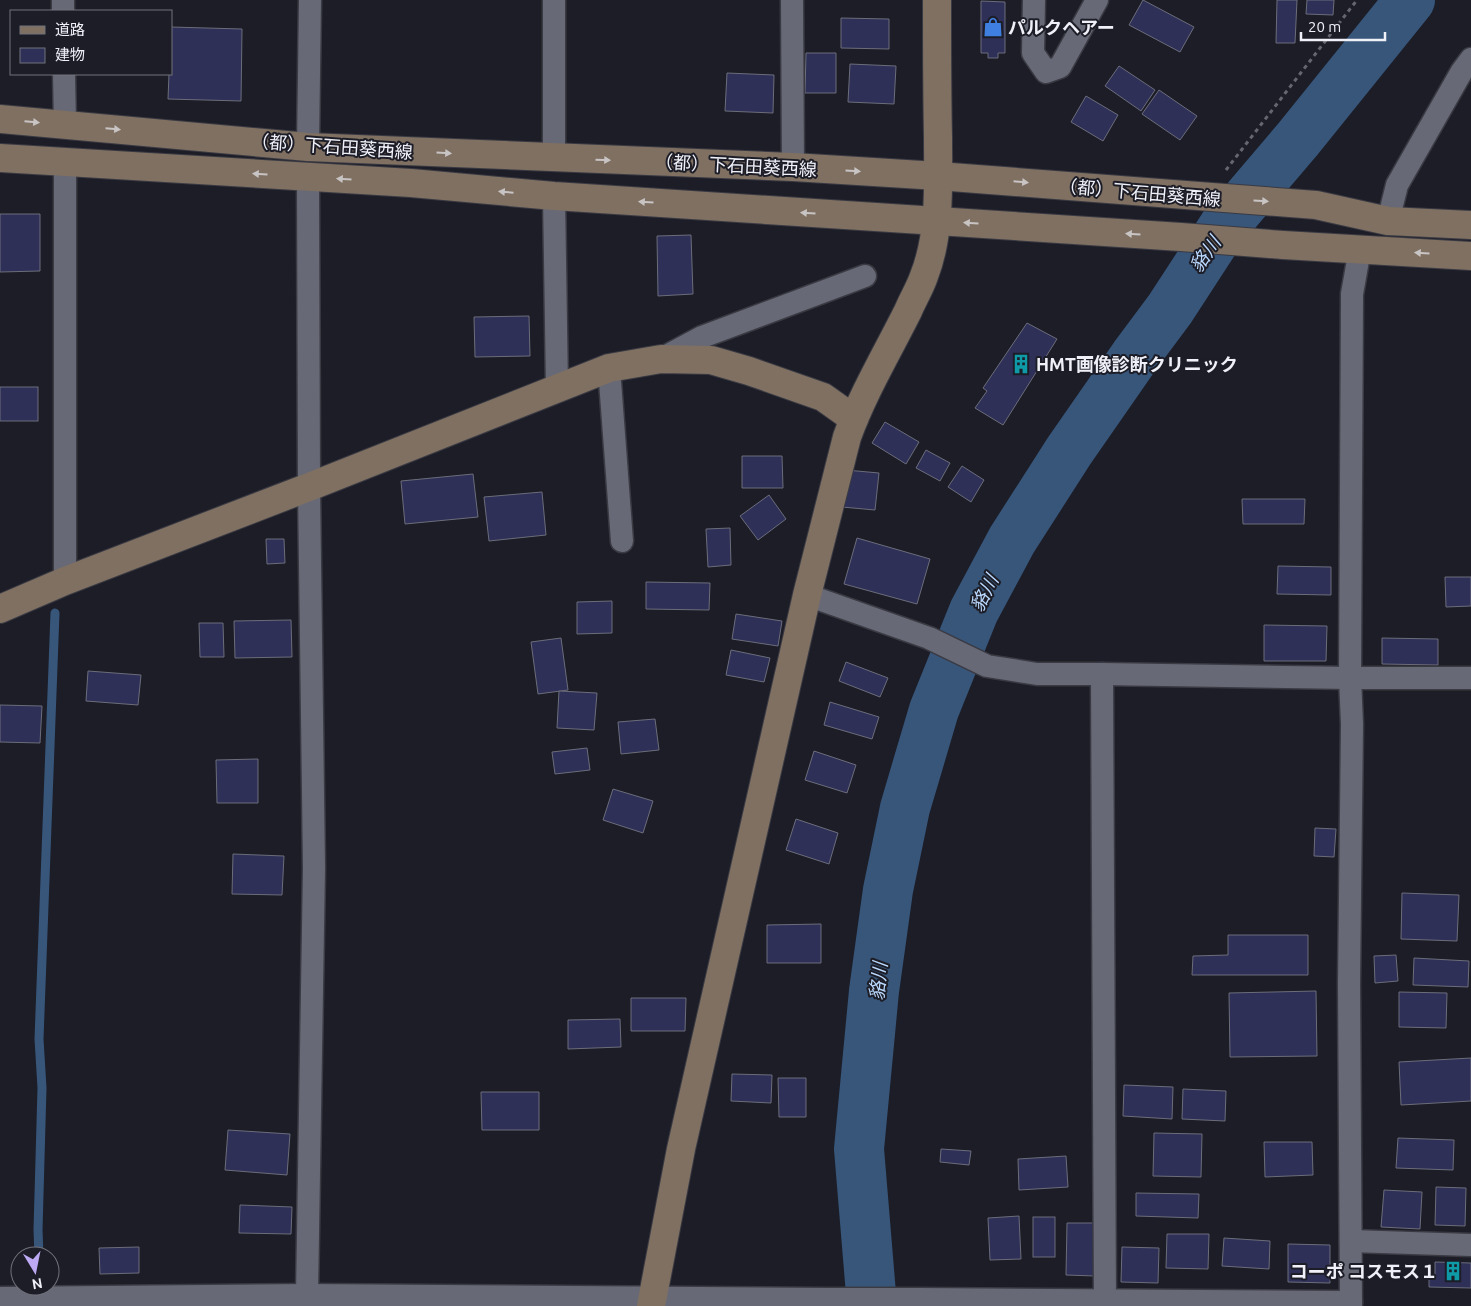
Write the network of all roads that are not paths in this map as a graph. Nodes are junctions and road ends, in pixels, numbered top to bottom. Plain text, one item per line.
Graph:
1 (310, 0) edge
2 (554, 0) edge
3 (792, 0) edge
4 (937, 0) edge
5 (1034, 0) edge
6 (1096, 0) edge
7 (1471, 59) edge
8 (64, 75) edge
9 (0, 119) edge
10 (64, 124) junction
11 (308, 146) junction
12 (0, 158) edge
13 (554, 158) junction
14 (65, 162) junction
15 (793, 167) junction
16 (938, 176) junction
17 (308, 177) junction
18 (554, 196) junction
19 (936, 221) junction
20 (1388, 221) junction
21 (1471, 225) edge
22 (1360, 249) junction
23 (1471, 256) edge
24 (864, 276) dead end
25 (661, 360) junction
26 (609, 368) junction
27 (557, 388) junction
28 (854, 419) junction
29 (309, 487) junction
30 (622, 541) dead end
31 (66, 581) junction
32 (807, 595) junction
33 (0, 609) edge
34 (1102, 674) junction
35 (1350, 678) junction
36 (1471, 678) edge
37 (1351, 1241) junction
38 (1471, 1245) edge
39 (307, 1295) junction
40 (0, 1298) edge
41 (73, 1302) edge
42 (652, 1302) edge
43 (832, 1302) edge
44 (1105, 1303) edge
45 (1351, 1304) edge

1 - 11 street
2 - 13 street
3 - 15 street
4 - 16 street
5 - 6 street
7 - 20 street
8 - 10 street
9 -> 10 street, （都）下石田葵西線
10 -> 11 street, （都）下石田葵西線
11 -> 13 street, （都）下石田葵西線
12 - 14 street, （都）下石田葵西線
13 -> 15 street, （都）下石田葵西線
17 -> 14 street, （都）下石田葵西線
14 - 31 street
15 -> 16 street, （都）下石田葵西線
16 - 19 street
16 -> 20 street, （都）下石田葵西線
18 -> 17 street, （都）下石田葵西線
17 - 29 street
19 -> 18 street, （都）下石田葵西線
18 - 27 street
22 -> 19 street, （都）下石田葵西線
19 - 28 street
20 - 21 street, （都）下石田葵西線
23 -> 22 street, （都）下石田葵西線
22 - 35 street
24 - 25 street
25 - 26 street
25 - 28 street
26 - 27 street
26 - 30 street
27 - 29 street
28 - 32 street
29 - 31 street
29 - 39 street
31 - 33 street
32 - 34 street
32 - 42 street
34 - 35 street
34 - 44 street
35 - 36 street
35 - 37 street
37 - 38 street
37 - 45 street
39 - 41 street
39 - 42 street
40 - 41 street
42 - 43 street
43 - 44 street
44 - 45 street

